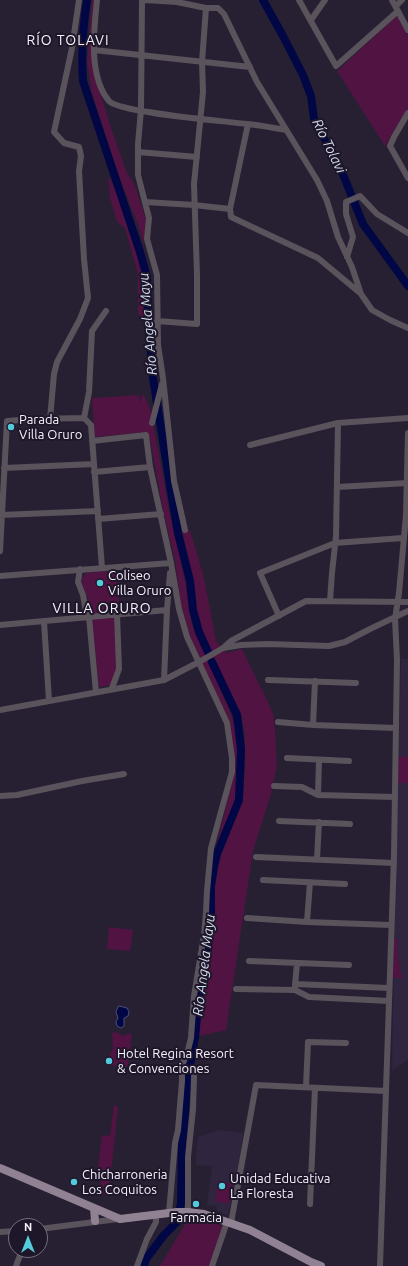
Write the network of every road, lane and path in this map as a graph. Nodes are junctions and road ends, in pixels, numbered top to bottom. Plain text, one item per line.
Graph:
1 (79, 0) edge
2 (97, 0) edge
3 (144, 0) edge
4 (299, 0) edge
5 (325, 0) edge
6 (392, 0) edge
7 (402, 0) edge
8 (206, 8) junction
9 (397, 9) junction
10 (311, 20) junction
11 (408, 30) edge
12 (94, 50) junction
13 (142, 55) junction
14 (202, 62) junction
15 (250, 66) junction
16 (142, 110) junction
17 (408, 113) edge
18 (200, 119) junction
19 (248, 124) junction
20 (286, 130) junction
21 (138, 152) junction
22 (197, 157) junction
23 (408, 178) edge
24 (145, 202) junction
25 (194, 205) junction
26 (230, 209) junction
27 (408, 233) edge
28 (347, 257) junction
29 (361, 294) junction
30 (106, 311) dead end
31 (157, 321) junction
32 (408, 328) edge
33 (163, 378) junction
34 (50, 418) junction
35 (84, 418) junction
36 (408, 418) edge
37 (152, 423) dead end
38 (338, 423) junction
39 (408, 433) edge
40 (92, 441) junction
41 (250, 445) dead end
42 (94, 464) junction
43 (4, 468) junction
44 (150, 468) junction
45 (94, 472) junction
46 (407, 483) edge
47 (337, 487) junction
48 (98, 511) junction
49 (161, 514) junction
50 (1, 515) junction
51 (98, 519) junction
52 (185, 530) dead end
53 (403, 538) junction
54 (335, 543) junction
55 (0, 551) edge
56 (171, 563) junction
57 (102, 568) junction
58 (80, 569) junction
59 (0, 576) edge
60 (330, 601) junction
61 (398, 601) junction
62 (408, 602) edge
63 (167, 610) junction
64 (408, 611) edge
65 (118, 614) junction
66 (280, 616) junction
67 (396, 616) junction
68 (90, 617) junction
69 (44, 621) junction
70 (0, 625) edge
71 (223, 648) junction
72 (199, 662) junction
73 (164, 680) junction
74 (268, 680) dead end
75 (315, 681) junction
76 (356, 683) dead end
77 (112, 688) junction
78 (96, 692) junction
79 (49, 701) junction
80 (0, 710) edge
81 (278, 722) dead end
82 (313, 725) junction
83 (396, 728) junction
84 (287, 758) dead end
85 (319, 760) junction
86 (349, 761) dead end
87 (124, 774) dead end
88 (274, 786) dead end
89 (318, 795) junction
90 (0, 796) edge
91 (395, 797) junction
92 (279, 821) dead end
93 (319, 822) junction
94 (350, 824) dead end
95 (256, 857) dead end
96 (317, 859) junction
97 (394, 863) junction
98 (263, 880) dead end
99 (310, 882) junction
100 (345, 884) dead end
101 (247, 918) dead end
102 (307, 922) junction
103 (391, 925) junction
104 (249, 961) dead end
105 (297, 962) junction
106 (348, 965) dead end
107 (295, 987) junction
108 (389, 988) junction
109 (236, 990) dead end
110 (389, 1001) junction
111 (346, 1043) dead end
112 (194, 1076) dead end
113 (306, 1087) junction
114 (315, 1088) junction
115 (386, 1091) junction
116 (0, 1168) edge
117 (310, 1204) dead end
118 (94, 1208) junction
119 (183, 1212) junction
120 (168, 1213) junction
121 (156, 1215) junction
122 (120, 1219) junction
123 (95, 1221) junction
124 (229, 1222) junction
125 (48, 1228) edge
126 (311, 1264) edge
127 (137, 1266) edge
128 (212, 1266) edge
129 (321, 1266) edge
130 (380, 1266) edge

1 - 34 street
2 - 12 street
3 - 8 street
3 - 13 street
4 - 10 street
5 - 10 street
6 - 9 street
7 - 9 street
8 - 14 street
8 - 15 street
9 - 10 street
9 - 11 street
12 - 13 street
12 - 16 street
13 - 14 street
13 - 16 street
14 - 15 street
14 - 18 street
15 - 20 street
16 - 18 street
16 - 21 street
17 - 23 street
18 - 19 street
18 - 22 street
19 - 20 street
19 - 26 street
20 - 28 street
21 - 22 street
21 - 24 street
22 - 25 street
24 - 25 street
24 - 31 street
25 - 26 street
25 - 31 street
26 - 29 street
27 - 28 street
28 - 29 street
29 - 32 street
30 - 35 street
31 - 33 street
33 - 37 street
33 - 52 street
34 - 35 street
34 - 43 street
35 - 40 street
36 - 38 street
38 - 41 street
38 - 47 street
39 - 46 street
40 - 42 street
40 - 44 street
42 - 43 street
42 - 45 street
43 - 50 street
44 - 45 street
44 - 49 street
45 - 48 street
46 - 47 street
46 - 53 street
47 - 54 street
48 - 50 street
48 - 51 street
49 - 51 street
49 - 56 street
50 - 55 street
51 - 57 street
53 - 54 street
53 - 61 street
54 - 60 street
54 - 66 street
56 - 57 street
56 - 63 street
56 - 72 street
57 - 58 street
58 - 59 street
58 - 68 street
60 - 61 street
60 - 66 street
61 - 62 street
61 - 67 street
63 - 65 street
63 - 73 street
64 - 67 street
65 - 68 street
65 - 77 street
66 - 71 street
67 - 71 street
67 - 83 street
68 - 69 street
68 - 78 street
69 - 70 street
69 - 79 street
71 - 72 street
72 - 73 street
72 - 120 street
73 - 77 street
74 - 75 street
75 - 76 street
75 - 82 street
77 - 78 street
78 - 79 street
79 - 80 street
81 - 82 street
82 - 83 street
83 - 91 street
84 - 85 street
85 - 86 street
85 - 89 street
87 - 90 street
88 - 89 street
89 - 91 street
91 - 97 street
92 - 93 street
93 - 94 street
93 - 96 street
95 - 96 street
96 - 97 street
97 - 103 street
98 - 99 street
99 - 100 street
99 - 102 street
101 - 102 street
102 - 103 street
103 - 108 street
104 - 105 street
105 - 106 street
105 - 107 street
107 - 108 street
107 - 109 street
107 - 110 street
108 - 110 street
110 - 115 street
111 - 113 street
112 - 119 street
113 - 114 street
113 - 124 street
114 - 115 street
114 - 117 street
115 - 130 street
116 - 118 main road
118 - 122 main road
118 - 123 main road
119 - 120 main road
119 - 124 main road
120 - 121 main road
121 - 122 main road
121 - 127 street
122 - 123 street
123 - 125 street
124 - 126 main road
124 - 128 street
126 - 129 main road

